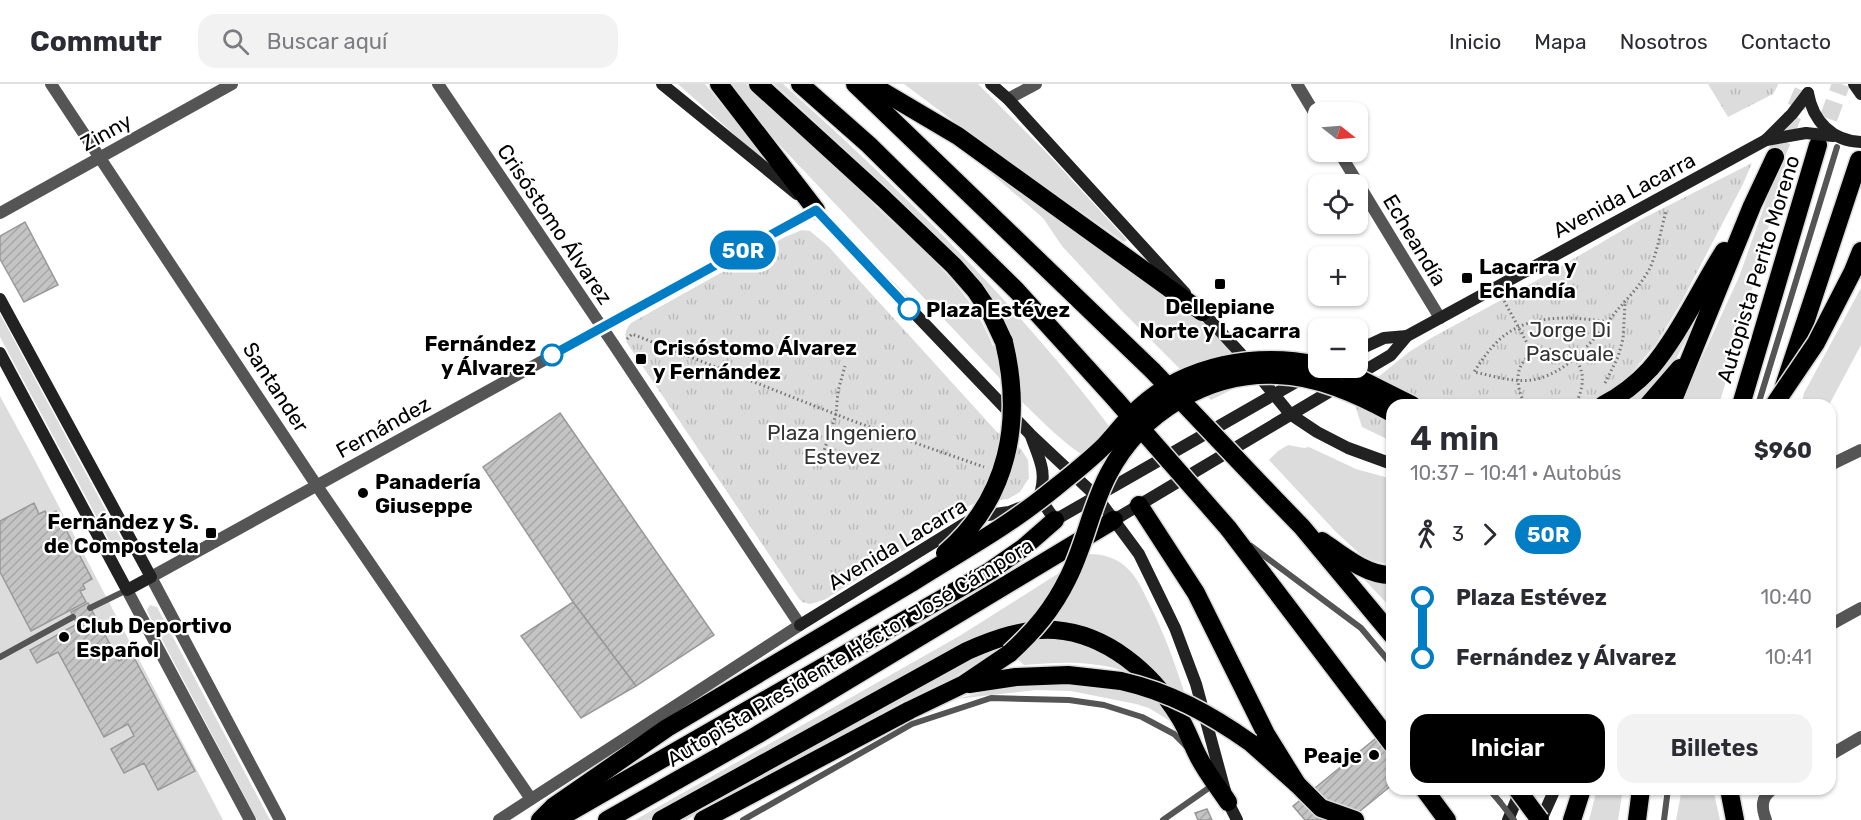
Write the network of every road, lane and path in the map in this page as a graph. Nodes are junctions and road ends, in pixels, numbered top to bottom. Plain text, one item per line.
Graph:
1 (51, 84) edge
2 (232, 84) edge
3 (438, 84) edge
4 (662, 84) edge
5 (719, 84) edge
6 (758, 84) edge
7 (800, 84) edge
8 (855, 84) edge
9 (870, 84) edge
10 (991, 84) edge
11 (1036, 84) edge
12 (1297, 84) edge
13 (1854, 84) edge
14 (1808, 89) edge
15 (1861, 94) edge
16 (1008, 99) junction
17 (1308, 102) edge
18 (1766, 140) junction
19 (1831, 143) junction
20 (1860, 151) edge
21 (1775, 157) tunnel mouth
22 (101, 158) junction
23 (1345, 162) edge
24 (1671, 192) junction
25 (1752, 206) junction
26 (816, 210) junction
27 (0, 213) edge
28 (1861, 251) edge
29 (1496, 286) junction
30 (0, 299) edge
31 (1625, 302) junction
32 (1202, 312) junction
33 (1440, 318) junction
34 (1608, 322) junction
35 (1518, 326) junction
36 (602, 328) junction
37 (1407, 336) junction
38 (1368, 345) edge
39 (616, 348) junction
40 (0, 353) edge
41 (1533, 354) junction
42 (1574, 358) junction
43 (1689, 358) junction
44 (1308, 364) edge
45 (844, 366) dead end
46 (1308, 373) edge
47 (1358, 378) edge
48 (1518, 381) junction
49 (1274, 394) junction
50 (1522, 398) dead end
51 (1602, 398) edge
52 (1400, 399) edge
53 (1578, 399) dead end
54 (1653, 399) edge
55 (1673, 399) edge
56 (1743, 399) edge
57 (1760, 399) edge
58 (1778, 399) edge
59 (1780, 399) edge
60 (1386, 410) edge
61 (836, 414) junction
62 (1290, 414) junction
63 (1030, 434) junction
64 (1861, 450) edge
65 (823, 454) dead end
66 (1386, 462) edge
67 (1836, 462) edge
68 (993, 468) dead end
69 (317, 486) junction
70 (1096, 496) junction
71 (1039, 497) junction
72 (1139, 505) junction
73 (1055, 520) junction
74 (1114, 520) junction
75 (1302, 527) junction
76 (1231, 531) junction
77 (1386, 576) edge
78 (151, 577) junction
79 (913, 582) junction
80 (126, 590) junction
81 (90, 608) dead end
82 (1861, 608) edge
83 (73, 617) dead end
84 (1836, 622) edge
85 (800, 625) junction
86 (1386, 628) edge
87 (0, 657) edge
88 (1386, 658) edge
89 (971, 680) junction
90 (1386, 736) edge
91 (1861, 737) edge
92 (1836, 752) edge
93 (1199, 759) junction
94 (1216, 783) junction
95 (1297, 784) junction
96 (1428, 795) edge
97 (1495, 795) edge
98 (1517, 795) edge
99 (1523, 795) edge
100 (1536, 795) edge
101 (1552, 795) edge
102 (1580, 795) edge
103 (1640, 795) edge
104 (1667, 795) edge
105 (1730, 795) edge
106 (1766, 795) edge
107 (531, 799) junction
108 (1228, 802) junction
109 (250, 820) edge
110 (280, 820) edge
111 (499, 820) edge
112 (540, 820) edge
113 (556, 820) edge
114 (607, 820) edge
115 (661, 820) edge
116 (703, 820) edge
117 (743, 820) edge
118 (1163, 820) edge
119 (1236, 820) edge
120 (1356, 820) edge
121 (1447, 820) edge
122 (1508, 820) edge
123 (1514, 820) edge
124 (1542, 820) edge
125 (1572, 820) edge
126 (1637, 820) edge
127 (1664, 820) edge
128 (1735, 820) edge
129 (1766, 820) edge

1 - 22 street, Santander
2 - 22 street, Zinny
3 - 36 street, Crisóstomo Álvarez
4 - 26 street
5 - 26 highway
6 - 79 highway, bridge
7 - 76 highway, bridge
8 - 75 highway, bridge
9 - 32 highway
10 - 16 street
11 - 16 street
12 - 17 street
13 - 15 street, bridge
14 - 18 street, Avenida Lacarra, bridge
14 - 19 street, bridge
16 - 32 street
18 - 19 street, Avenida Lacarra, bridge
18 - 24 street, Avenida Lacarra
19 - 20 street, Avenida Lacarra, bridge
19 - 56 highway, Autopista Perito Moreno
19 - 57 lane
20 - 58 highway
21 - 25 highway
22 - 27 street, Zinny
22 - 69 street, Santander
23 - 33 street, Echeandía
24 - 29 street, Avenida Lacarra
24 - 31 path
25 - 43 highway
25 - 51 highway
26 - 36 street, Fernández
26 - 63 street
28 - 59 highway, bridge
29 - 33 street, Avenida Lacarra
29 - 35 path
30 - 78 street
31 - 34 path
31 - 51 path
32 - 49 street
33 - 37 street, Avenida Lacarra
34 - 35 path
34 - 42 path
35 - 41 path
35 - 48 path
36 - 39 street, Crisóstomo Álvarez
36 - 69 street, Fernández
37 - 38 street, Avenida Lacarra
37 - 62 street, Avenida Lacarra
39 - 61 path
39 - 85 street, Crisóstomo Álvarez
40 - 80 street
41 - 42 path
41 - 48 path
42 - 48 path
42 - 53 path
43 - 54 highway
43 - 55 highway
44 - 79 highway, bridge
45 - 61 path
46 - 49 street
47 - 52 highway, bridge
48 - 50 path
49 - 62 street
49 - 70 street
60 - 89 highway, bridge
61 - 65 path
61 - 68 path
62 - 66 street
62 - 72 street, Avenida Lacarra
63 - 70 street
63 - 71 street
64 - 67 street
69 - 78 street, Fernández
69 - 107 street, Santander
70 - 73 street
70 - 74 street
71 - 73 street
71 - 85 street, Avenida Lacarra
72 - 74 street, Avenida Lacarra
72 - 95 highway
73 - 113 highway, Autopista Presidente Héctor José Cámpora
74 - 108 street
74 - 114 highway, Autopista Presidente Héctor José Cámpora
75 - 77 highway
75 - 86 highway
76 - 88 lane
76 - 90 highway
78 - 80 street, Fernández
78 - 110 street
79 - 112 highway
80 - 81 lane
80 - 109 street
82 - 84 street
83 - 87 lane
85 - 107 street, Avenida Lacarra
89 - 95 highway, bridge
89 - 116 highway
91 - 92 street
93 - 94 highway
93 - 115 highway
93 - 117 lane
94 - 108 highway
94 - 118 lane
95 - 120 highway
96 - 121 highway
97 - 123 lane, bridge
98 - 122 street
99 - 124 highway, bridge
100 - 124 highway
101 - 124 street
102 - 125 highway
103 - 126 highway
104 - 127 lane
105 - 128 highway
106 - 129 street
107 - 111 street, Avenida Lacarra
108 - 119 street

